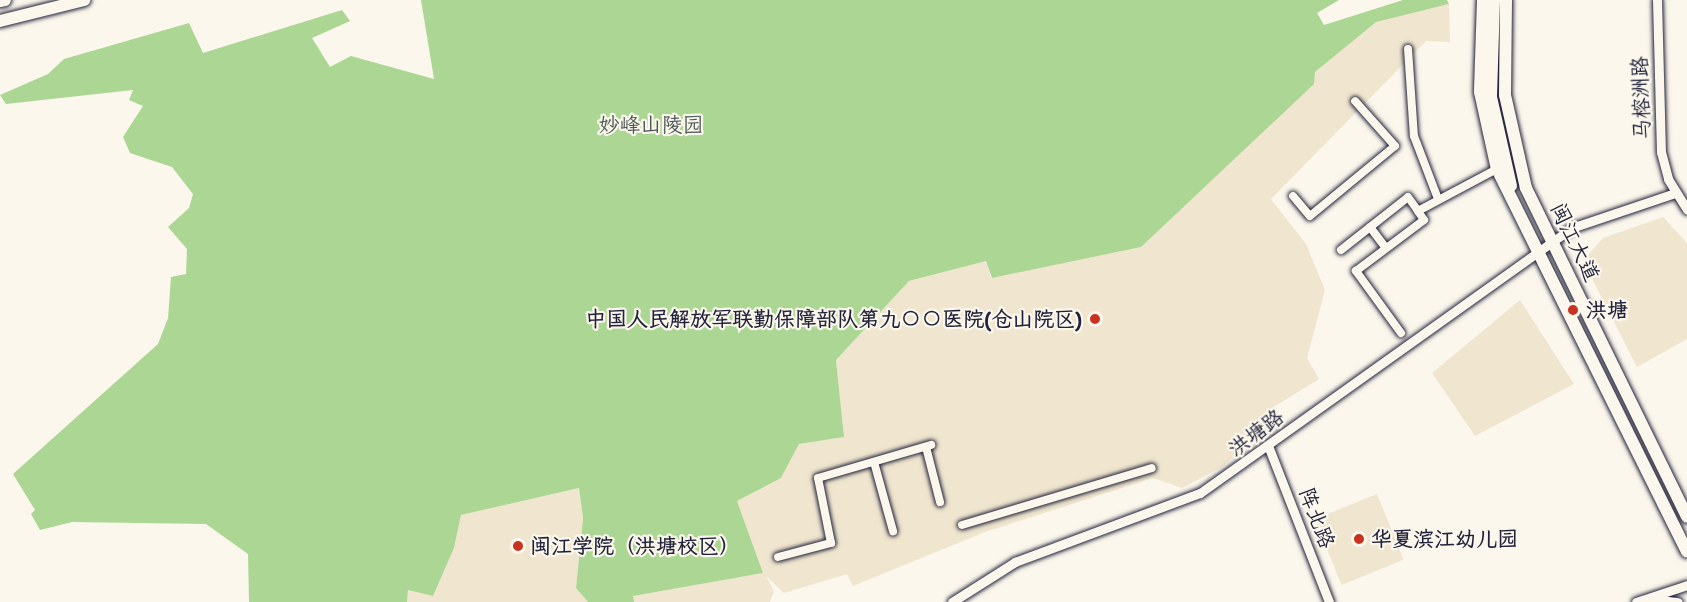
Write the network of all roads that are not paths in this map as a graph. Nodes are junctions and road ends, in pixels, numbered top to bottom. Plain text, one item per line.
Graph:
1 (5, 0) edge
2 (84, 0) edge
3 (1483, 0) edge
4 (1496, 0) edge
5 (1506, 0) edge
6 (1658, 0) edge
7 (0, 1) edge
8 (0, 21) edge
9 (1408, 48) dead end
10 (1355, 101) dead end
11 (1497, 169) junction
12 (1526, 188) junction
13 (1675, 193) junction
14 (1293, 195) dead end
15 (1438, 199) junction
16 (1687, 210) edge
17 (1418, 211) junction
18 (1520, 216) junction
19 (1370, 227) junction
20 (1553, 241) junction
21 (1386, 248) junction
22 (1341, 250) dead end
23 (1538, 251) junction
24 (1401, 333) dead end
25 (1269, 448) junction
26 (874, 462) junction
27 (1152, 468) dead end
28 (940, 502) dead end
29 (1687, 517) edge
30 (962, 525) dead end
31 (893, 531) dead end
32 (1687, 551) edge
33 (778, 557) dead end
34 (1687, 585) edge
35 (1640, 601) edge
36 (952, 602) edge
37 (1329, 602) edge
38 (1678, 602) edge

1 - 7 main road
2 - 8 main road
3 - 11 main road
4 - 12 main road
4 - 18 main road
5 - 12 main road, 闽江大道
6 - 13 street, 马榕洲路
9 - 15 street
10 - 14 street
11 - 15 street
11 - 18 main road
12 - 20 main road, 闽江大道
13 - 16 street, 马榕洲路
13 - 20 street, 洪塘路
15 - 17 street
17 - 19 street
17 - 21 street
18 - 23 main road, 闽江大道
19 - 21 street
19 - 22 street
20 - 23 street, 洪塘路
20 - 29 main road, 闽江大道
21 - 24 street
23 - 25 street, 洪塘路
23 - 32 main road, 闽江大道
25 - 36 street, 洪塘路
25 - 37 street, 阵北路
26 - 28 street
26 - 31 street
26 - 33 street
27 - 30 street
34 - 35 street
35 - 38 street

